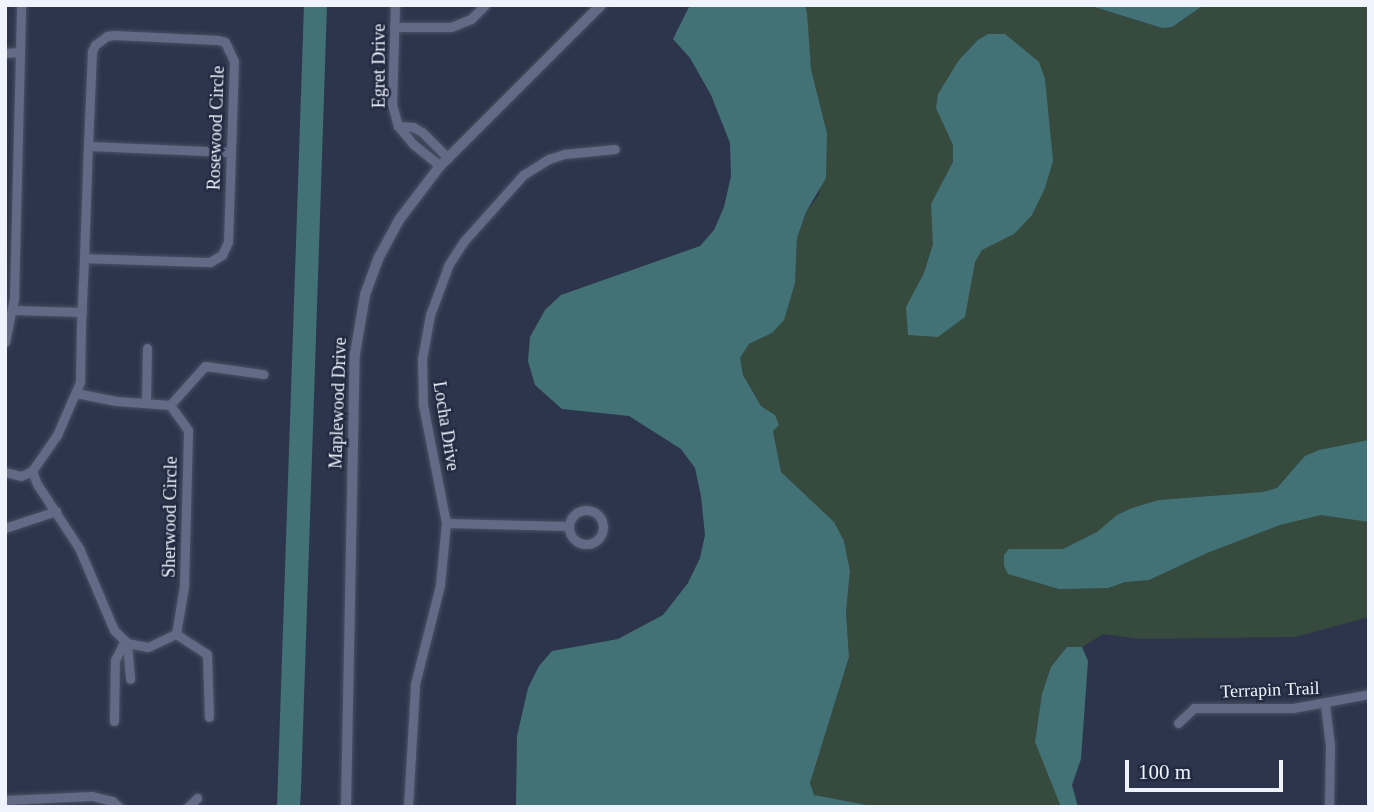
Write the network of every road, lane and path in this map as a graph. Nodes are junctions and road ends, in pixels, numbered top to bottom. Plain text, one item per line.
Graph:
1 (21, 5) edge
2 (395, 5) edge
3 (485, 5) edge
4 (601, 5) edge
5 (394, 27) junction
6 (19, 52) junction
7 (5, 53) edge
8 (398, 126) junction
9 (88, 146) junction
10 (615, 149) dead end
11 (231, 152) junction
12 (444, 162) junction
13 (84, 258) junction
14 (13, 310) junction
15 (82, 312) junction
16 (5, 342) edge
17 (147, 348) dead end
18 (263, 374) dead end
19 (75, 393) junction
20 (146, 401) junction
21 (170, 405) junction
22 (32, 471) junction
23 (5, 472) edge
24 (56, 511) junction
25 (446, 523) junction
26 (568, 526) dead end
27 (5, 528) edge
28 (176, 634) junction
29 (126, 642) junction
30 (130, 679) dead end
31 (1369, 694) edge
32 (1325, 705) junction
33 (209, 716) dead end
34 (114, 721) dead end
35 (1178, 723) dead end
36 (197, 798) dead end
37 (5, 800) edge
38 (119, 807) edge
39 (188, 807) edge
40 (346, 807) edge
41 (408, 807) edge
42 (1329, 807) edge

1 - 6 street
2 - 5 street, Egret Drive
3 - 5 street
4 - 12 street, Maplewood Drive
5 - 8 street, Egret Drive
6 - 7 street
6 - 14 street
8 - 12 street, Egret Drive
8 - 12 street, Egret Drive
9 - 11 street
9 - 11 street, Rosewood Circle
9 - 13 street, Rosewood Circle
10 - 25 street, Locha Drive
11 - 13 street, Rosewood Circle
12 - 40 street, Maplewood Drive
13 - 15 street, Rosewood Circle
14 - 15 street
14 - 16 street
15 - 19 street
17 - 20 street
18 - 21 street
19 - 20 street
19 - 22 street
20 - 21 street
21 - 28 street, Sherwood Circle
22 - 23 street
22 - 24 street
24 - 27 street
24 - 29 street
25 - 26 street
25 - 41 street, Locha Drive
28 - 29 street
28 - 33 street
29 - 30 street
29 - 34 street
31 - 32 street, Terrapin Trail
32 - 35 street, Terrapin Trail
32 - 42 street
36 - 39 street
37 - 38 street

